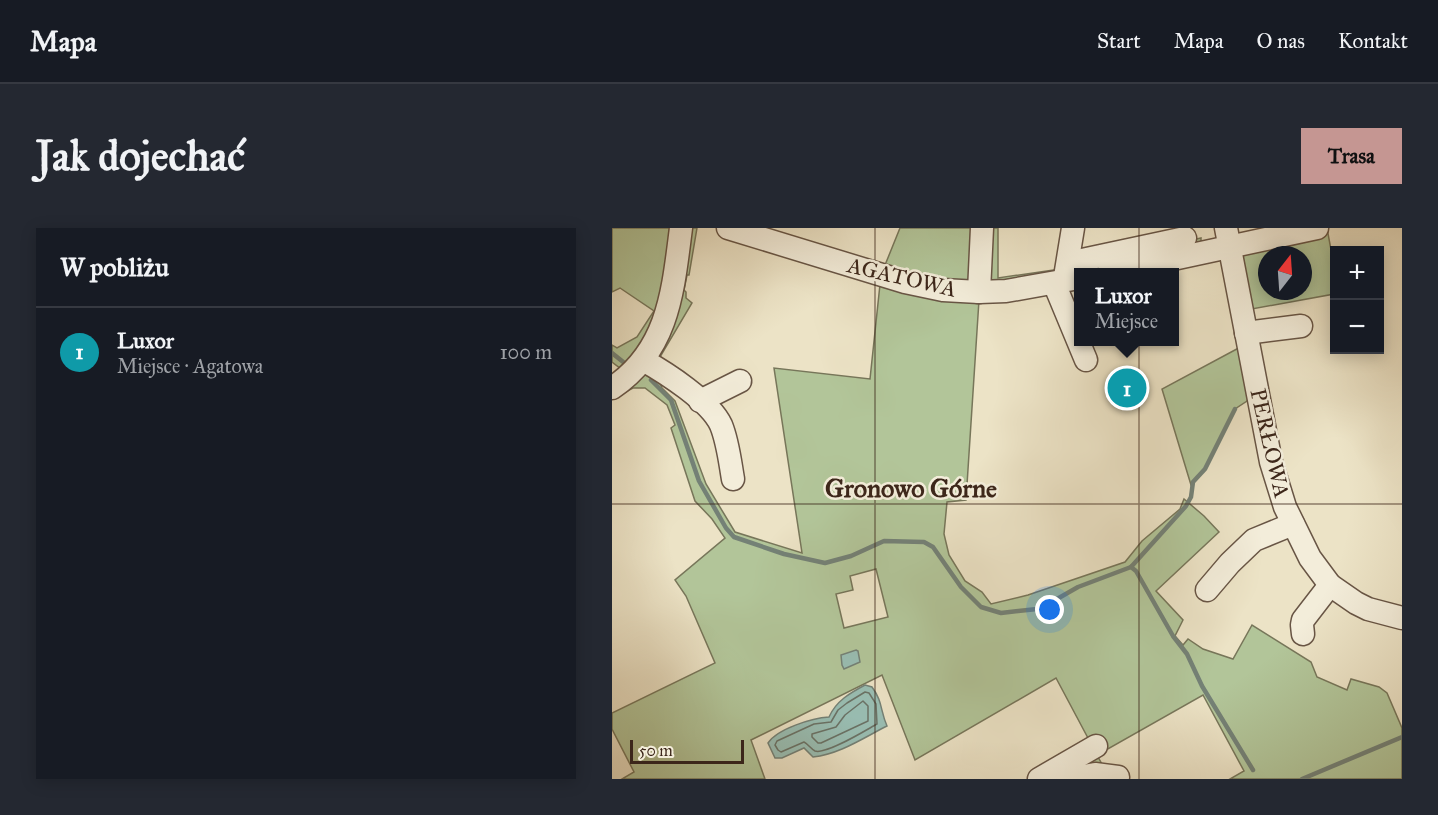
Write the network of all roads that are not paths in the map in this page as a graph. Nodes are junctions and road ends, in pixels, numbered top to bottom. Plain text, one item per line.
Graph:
1 (681, 228) edge
2 (728, 228) edge
3 (982, 228) edge
4 (1072, 228) edge
5 (1317, 228) edge
6 (1228, 238) edge
7 (1183, 241) edge
8 (1093, 268) edge
9 (1120, 268) edge
10 (1066, 276) edge
11 (979, 292) junction
12 (1074, 310) edge
13 (1301, 326) dead end
14 (1246, 333) junction
15 (1083, 346) edge
16 (644, 360) junction
17 (1086, 360) dead end
18 (740, 381) dead end
19 (612, 388) edge
20 (700, 401) junction
21 (733, 479) dead end
22 (1293, 524) junction
23 (1330, 585) junction
24 (1207, 590) dead end
25 (1402, 618) edge
26 (1303, 634) dead end
27 (1096, 746) dead end
28 (1118, 777) dead end
29 (1039, 779) edge
30 (1068, 779) edge

1 - 16 street
2 - 11 street, AGATOWA
3 - 11 street
4 - 10 street
5 - 6 street
6 - 7 street
6 - 14 street, PERŁOWA
7 - 8 street, AGATOWA
7 - 9 street
10 - 11 street, AGATOWA
10 - 12 street
13 - 14 street
14 - 22 street, PERŁOWA
15 - 17 street
16 - 19 street
16 - 20 street
18 - 20 street
20 - 21 street
22 - 23 street, PERŁOWA
22 - 24 street
23 - 25 street, PERŁOWA
23 - 26 street
27 - 29 street
28 - 30 street

